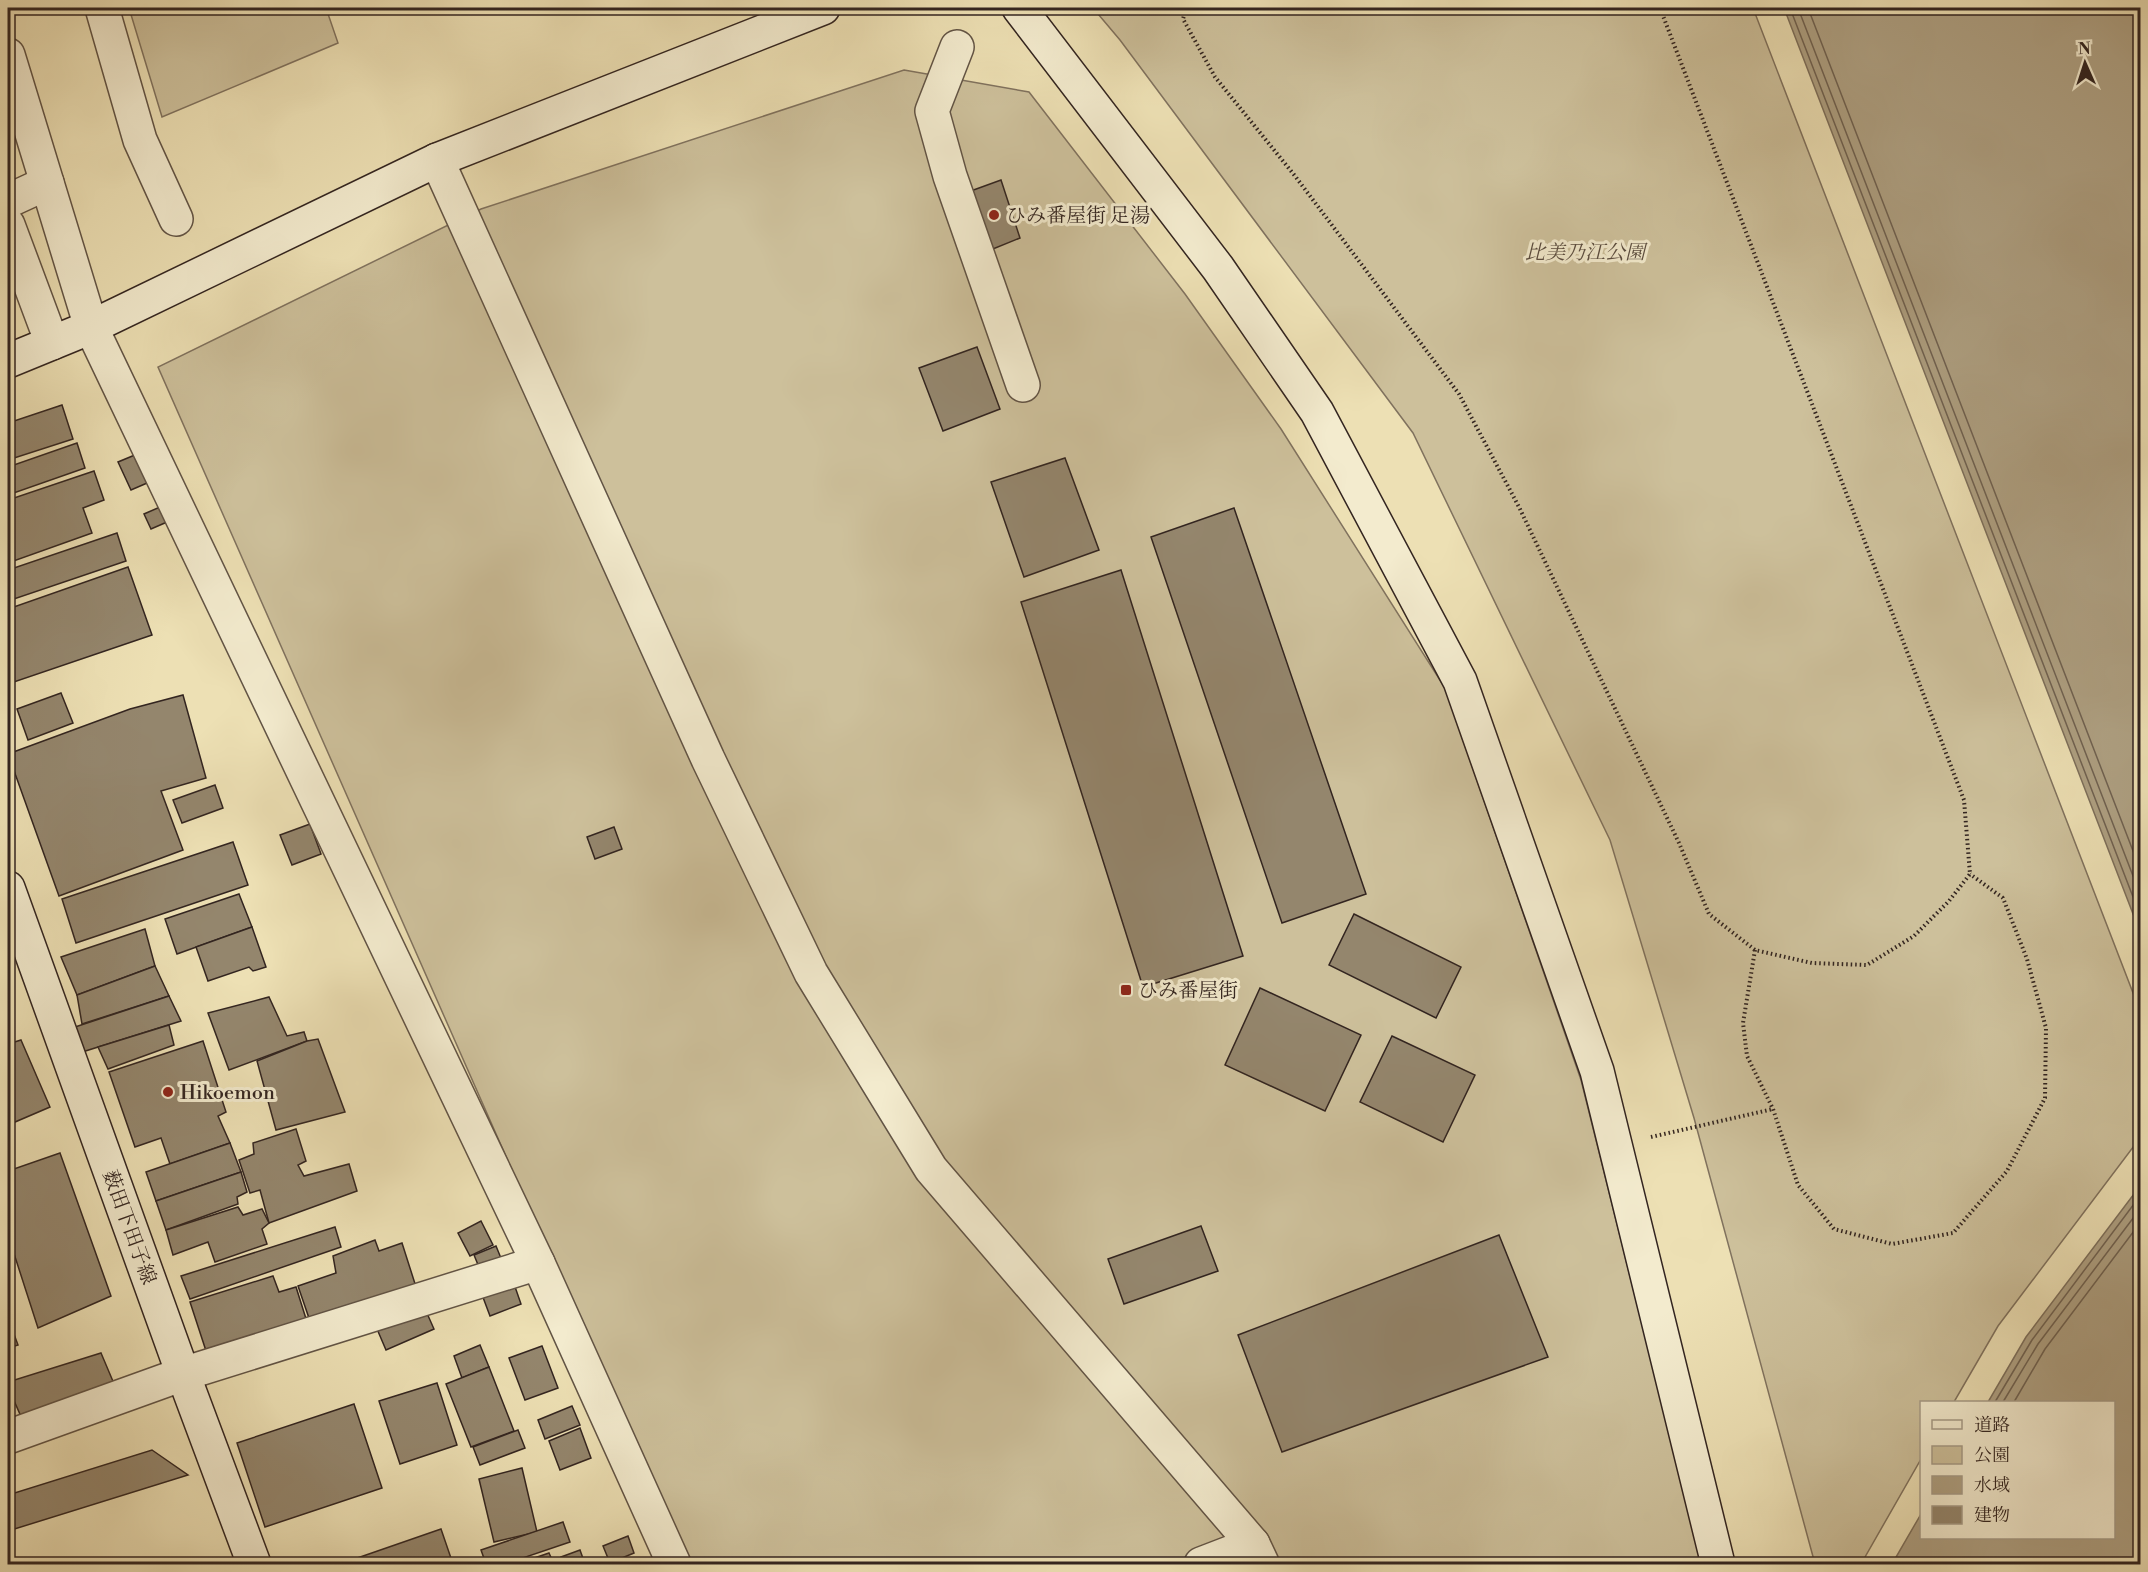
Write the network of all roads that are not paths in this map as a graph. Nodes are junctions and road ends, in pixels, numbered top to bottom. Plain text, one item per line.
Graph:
1 (102, 8) edge
2 (823, 8) edge
3 (1018, 8) edge
4 (957, 47) dead end
5 (8, 55) edge
6 (20, 140) edge
7 (437, 160) junction
8 (47, 183) junction
9 (8, 201) edge
10 (176, 219) dead end
11 (8, 225) edge
12 (91, 327) junction
13 (52, 342) junction
14 (8, 361) edge
15 (1023, 384) dead end
16 (8, 888) edge
17 (538, 1263) junction
18 (183, 1374) junction
19 (8, 1437) edge
20 (1258, 1554) edge
21 (664, 1562) edge
22 (254, 1564) edge
23 (1201, 1564) edge
24 (1718, 1564) edge

1 - 10 street
2 - 7 street
3 - 24 street
4 - 15 street
5 - 6 street
6 - 8 street
7 - 12 street
7 - 20 street
8 - 9 street
8 - 12 street
11 - 13 street
12 - 13 street
12 - 17 street
13 - 14 street
16 - 18 street, 薮田下田子線
17 - 18 street
17 - 21 street
18 - 19 street
18 - 22 street, 薮田下田子線
20 - 23 street

